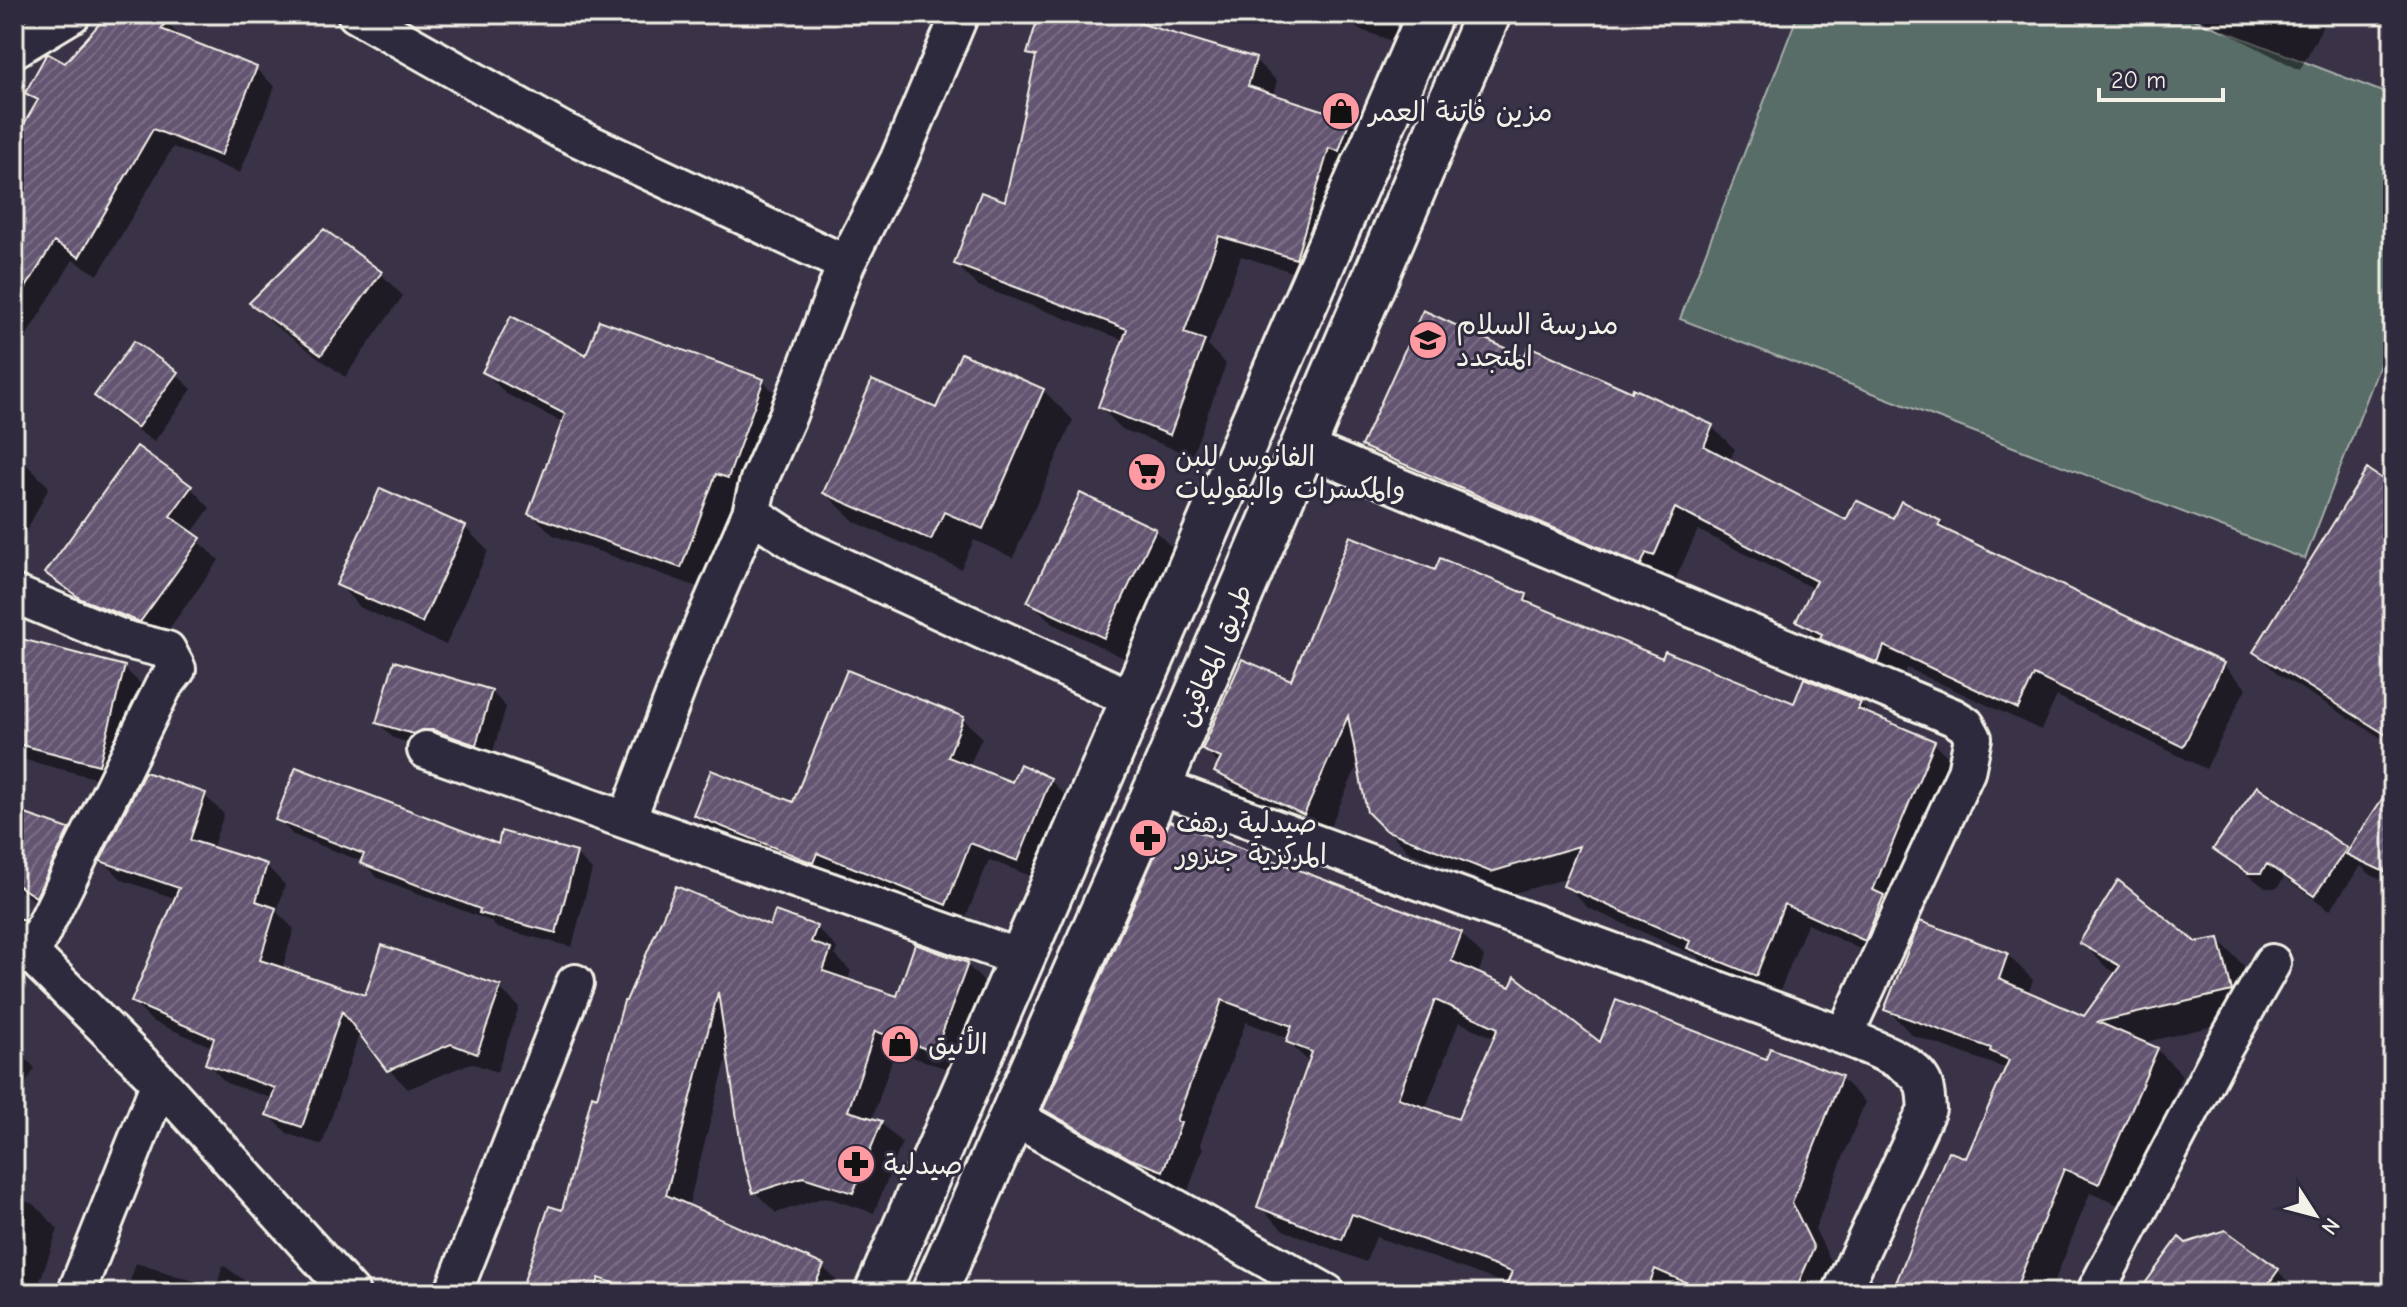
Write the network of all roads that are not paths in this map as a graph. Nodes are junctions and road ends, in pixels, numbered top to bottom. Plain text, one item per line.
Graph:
1 (72, 14) edge
2 (356, 14) edge
3 (960, 14) edge
4 (1430, 14) edge
5 (1488, 14) edge
6 (14, 49) edge
7 (846, 264) junction
8 (1303, 447) junction
9 (751, 513) junction
10 (14, 594) edge
11 (1132, 699) junction
12 (426, 750) dead end
13 (1158, 786) junction
14 (627, 820) junction
15 (22, 945) edge
16 (1020, 958) junction
17 (2272, 963) dead end
18 (575, 983) dead end
19 (1844, 1036) junction
20 (160, 1082) junction
21 (1012, 1116) junction
22 (76, 1293) edge
23 (351, 1293) edge
24 (453, 1293) edge
25 (877, 1293) edge
26 (934, 1293) edge
27 (1327, 1293) edge
28 (1841, 1293) edge
29 (2095, 1293) edge

1 - 6 street
2 - 7 street
3 - 7 street
4 - 11 street, طريق المعاقين
5 - 8 street, طريق المعاقين
7 - 9 street
8 - 13 street, طريق المعاقين
8 - 19 street
9 - 11 street
9 - 14 street
10 - 15 street
11 - 16 street, طريق المعاقين
12 - 14 street
13 - 19 street
13 - 21 street, طريق المعاقين
14 - 16 street
15 - 20 street
16 - 25 street, طريق المعاقين
17 - 29 street
18 - 24 street
19 - 28 street
20 - 22 street
20 - 23 street
21 - 26 street, طريق المعاقين
21 - 27 street

